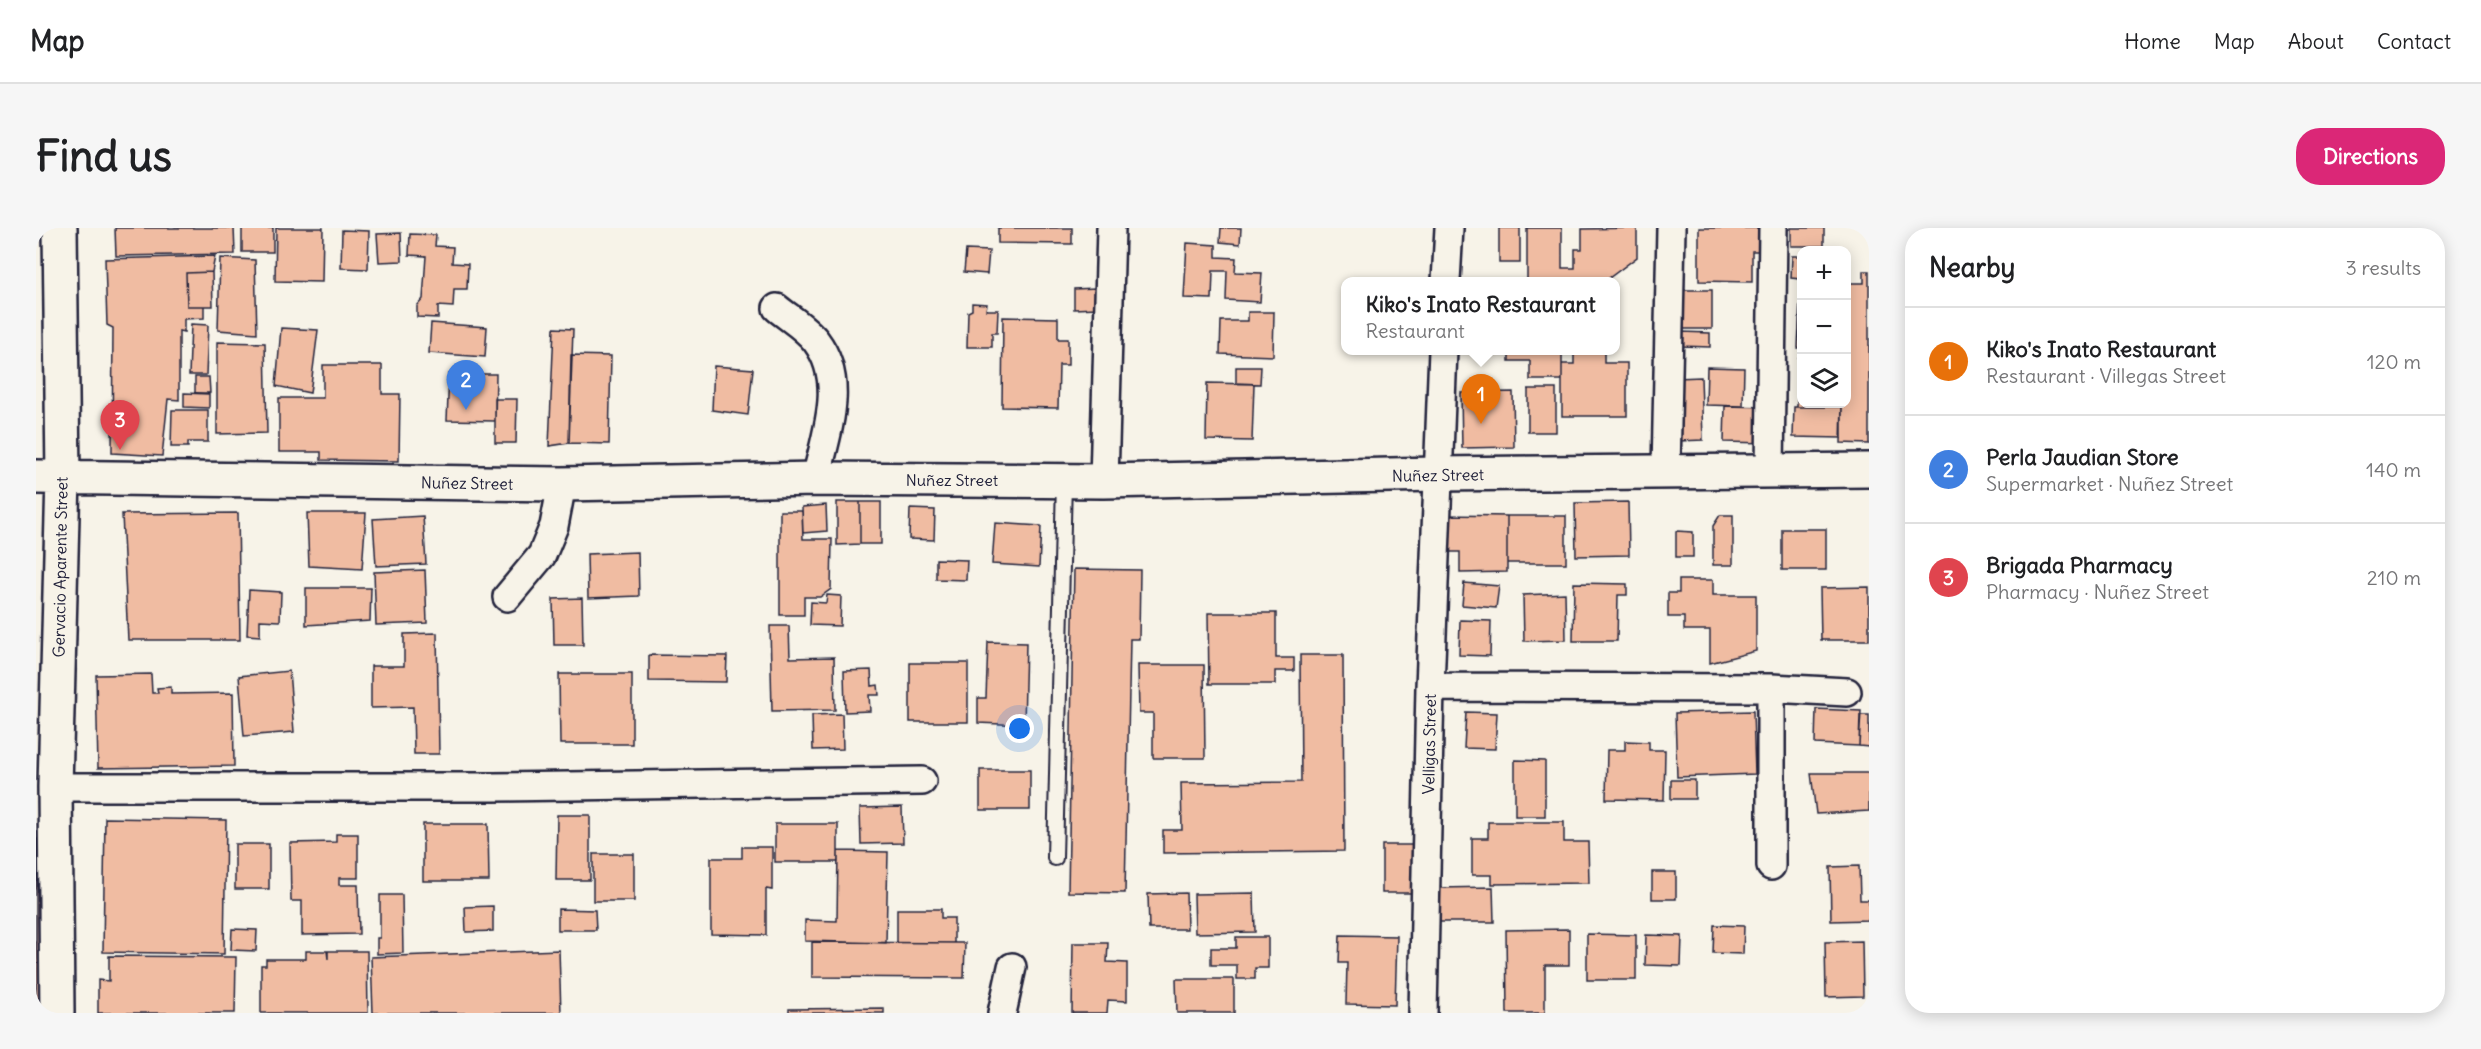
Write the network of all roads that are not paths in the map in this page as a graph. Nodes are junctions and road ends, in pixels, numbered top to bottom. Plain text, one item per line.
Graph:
1 (60, 228) edge
2 (1111, 228) edge
3 (1449, 228) edge
4 (1671, 228) edge
5 (1773, 228) edge
6 (1446, 277) edge
7 (777, 308) dead end
8 (1443, 355) edge
9 (1869, 470) edge
10 (1770, 471) junction
11 (1666, 472) junction
12 (1437, 474) junction
13 (49, 477) edge
14 (816, 479) junction
15 (1064, 481) junction
16 (1104, 481) junction
17 (562, 484) junction
18 (507, 597) dead end
19 (1430, 687) junction
20 (1771, 687) junction
21 (1847, 692) dead end
22 (922, 781) dead end
23 (55, 787) junction
24 (1055, 858) dead end
25 (1771, 866) dead end
26 (1012, 968) dead end
27 (57, 1013) edge
28 (1002, 1013) edge
29 (1423, 1013) edge

1 - 13 street, Gervacio Aparente Street
2 - 16 street
3 - 6 street
4 - 11 street
5 - 10 street
7 - 14 street
8 - 12 street, Velligas Street
9 - 10 street, Nuñez Street
10 - 11 street, Nuñez Street
11 - 12 street, Nuñez Street
12 - 16 street, Nuñez Street
12 - 19 street, Velligas Street
13 - 17 street, Nuñez Street
13 - 23 street, Gervacio Aparente Street
14 - 15 street, Nuñez Street
14 - 17 street, Nuñez Street
15 - 16 street, Nuñez Street
15 - 24 lane
17 - 18 street
19 - 20 street
19 - 29 street, Velligas Street
20 - 21 street
20 - 25 street
22 - 23 street
23 - 27 street, Gervacio Aparente Street
26 - 28 street

